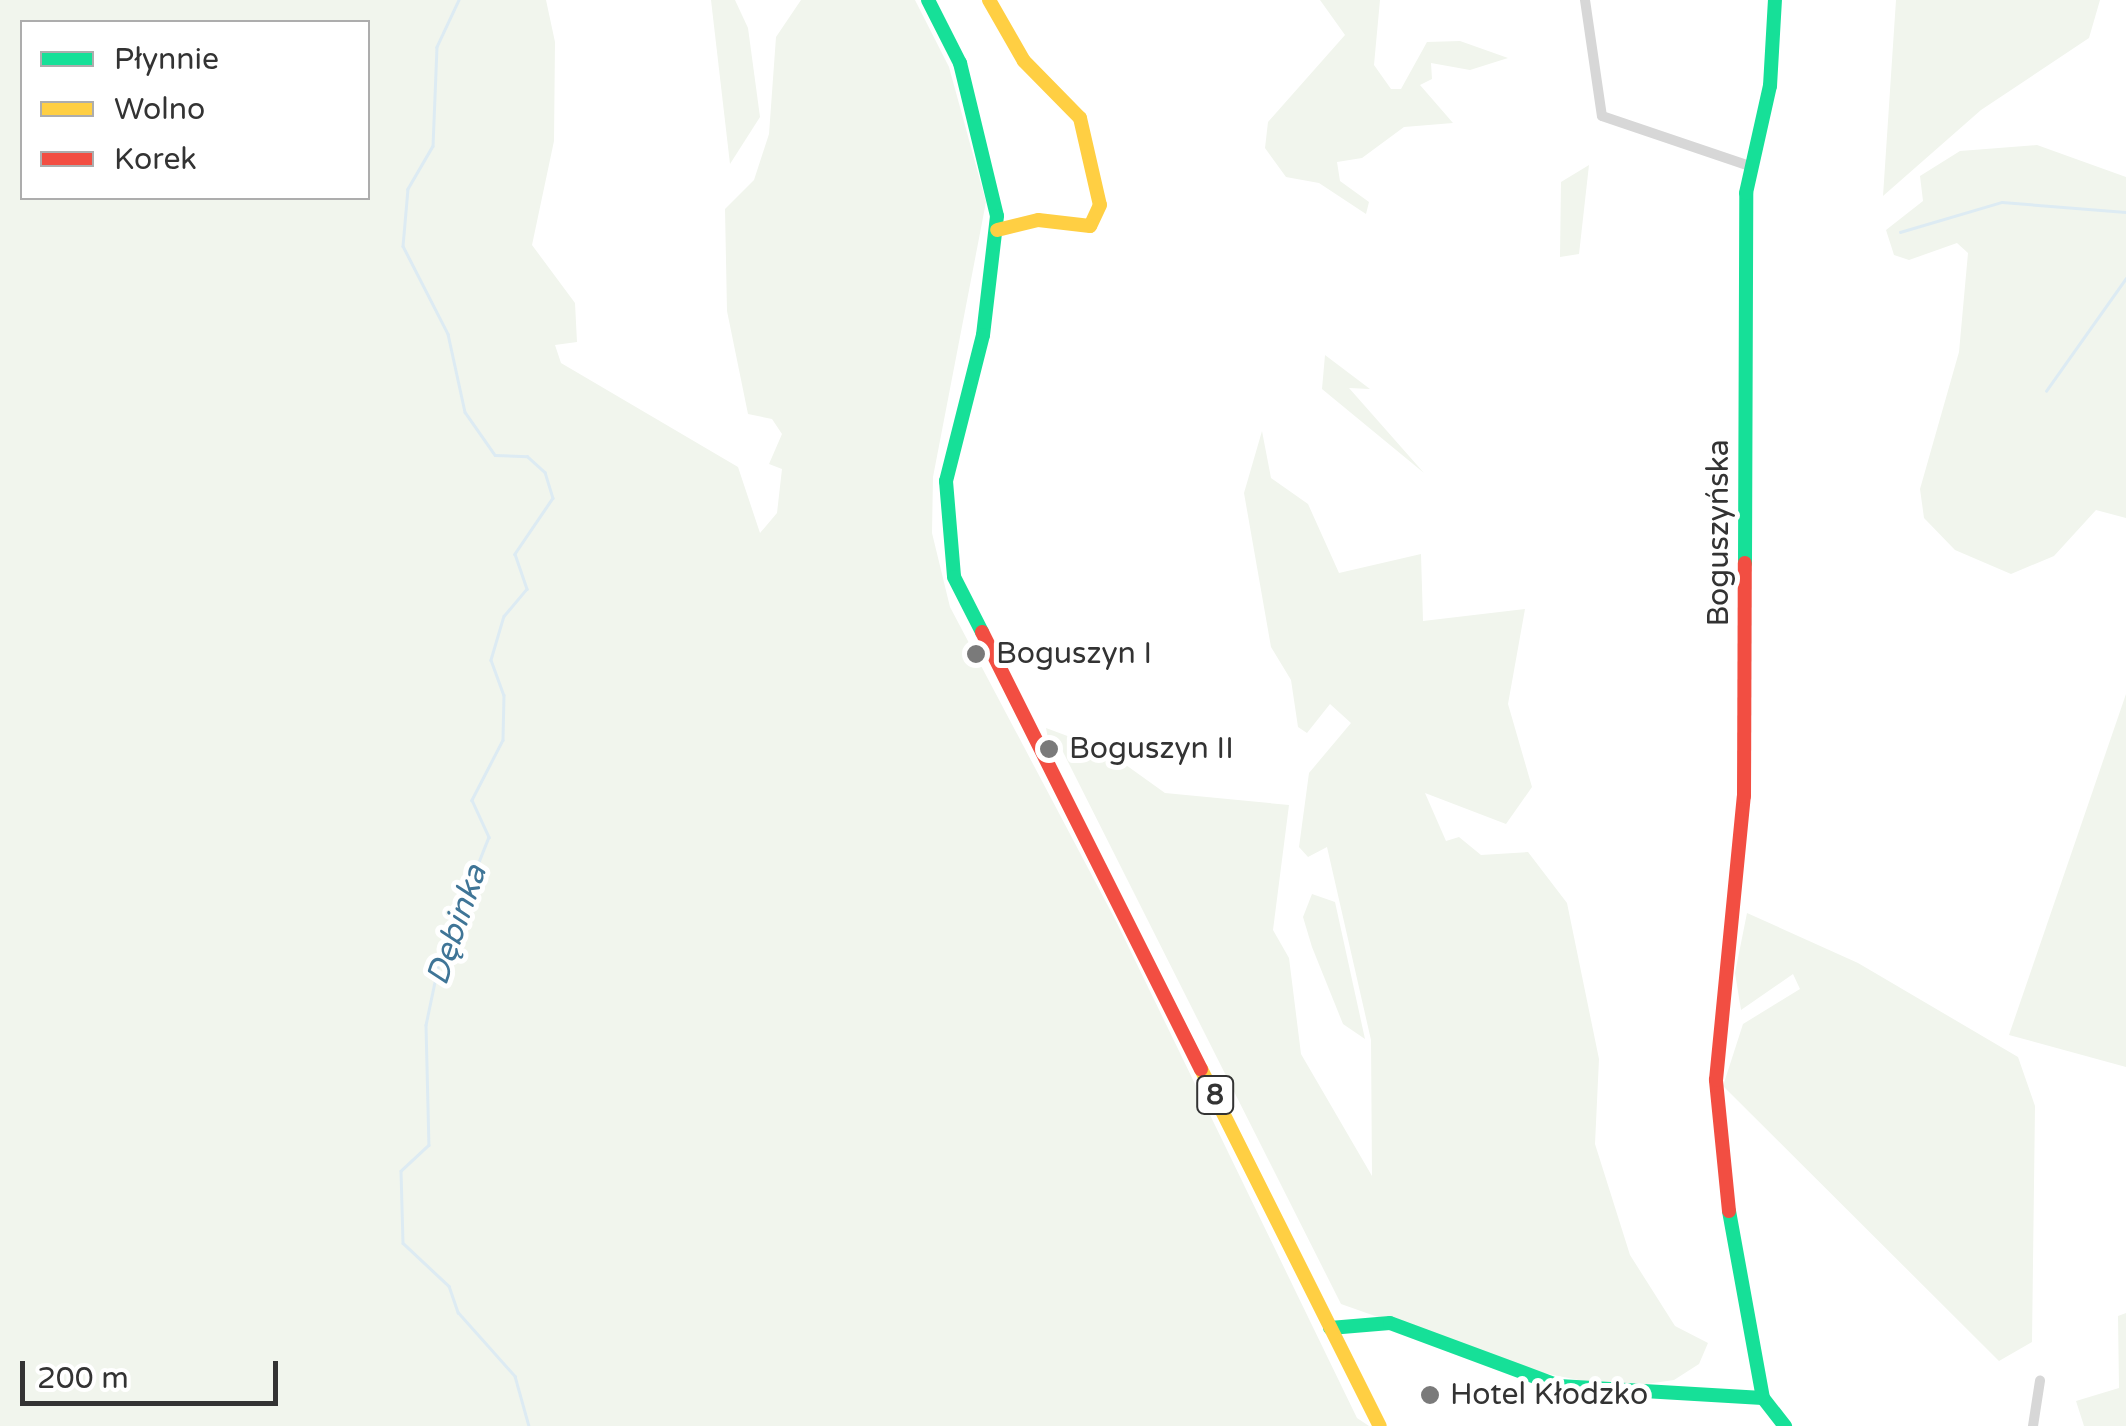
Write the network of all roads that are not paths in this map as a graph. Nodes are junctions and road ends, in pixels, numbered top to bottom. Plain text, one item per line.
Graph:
1 (928, 0) edge
2 (989, 0) edge
3 (1585, 0) edge
4 (1775, 0) edge
5 (1753, 167) junction
6 (997, 230) junction
7 (1330, 1328) junction
8 (2040, 1382) dead end
9 (1764, 1398) junction
10 (1380, 1426) edge
11 (1786, 1426) edge
12 (2033, 1426) edge

1 - 6 main road, 8
2 - 6 main road
3 - 5 street
4 - 5 main road, Boguszyńska
5 - 9 main road, Boguszyńska
6 - 7 main road, 8
7 - 9 main road
7 - 10 main road, 8
8 - 12 street
9 - 11 main road

